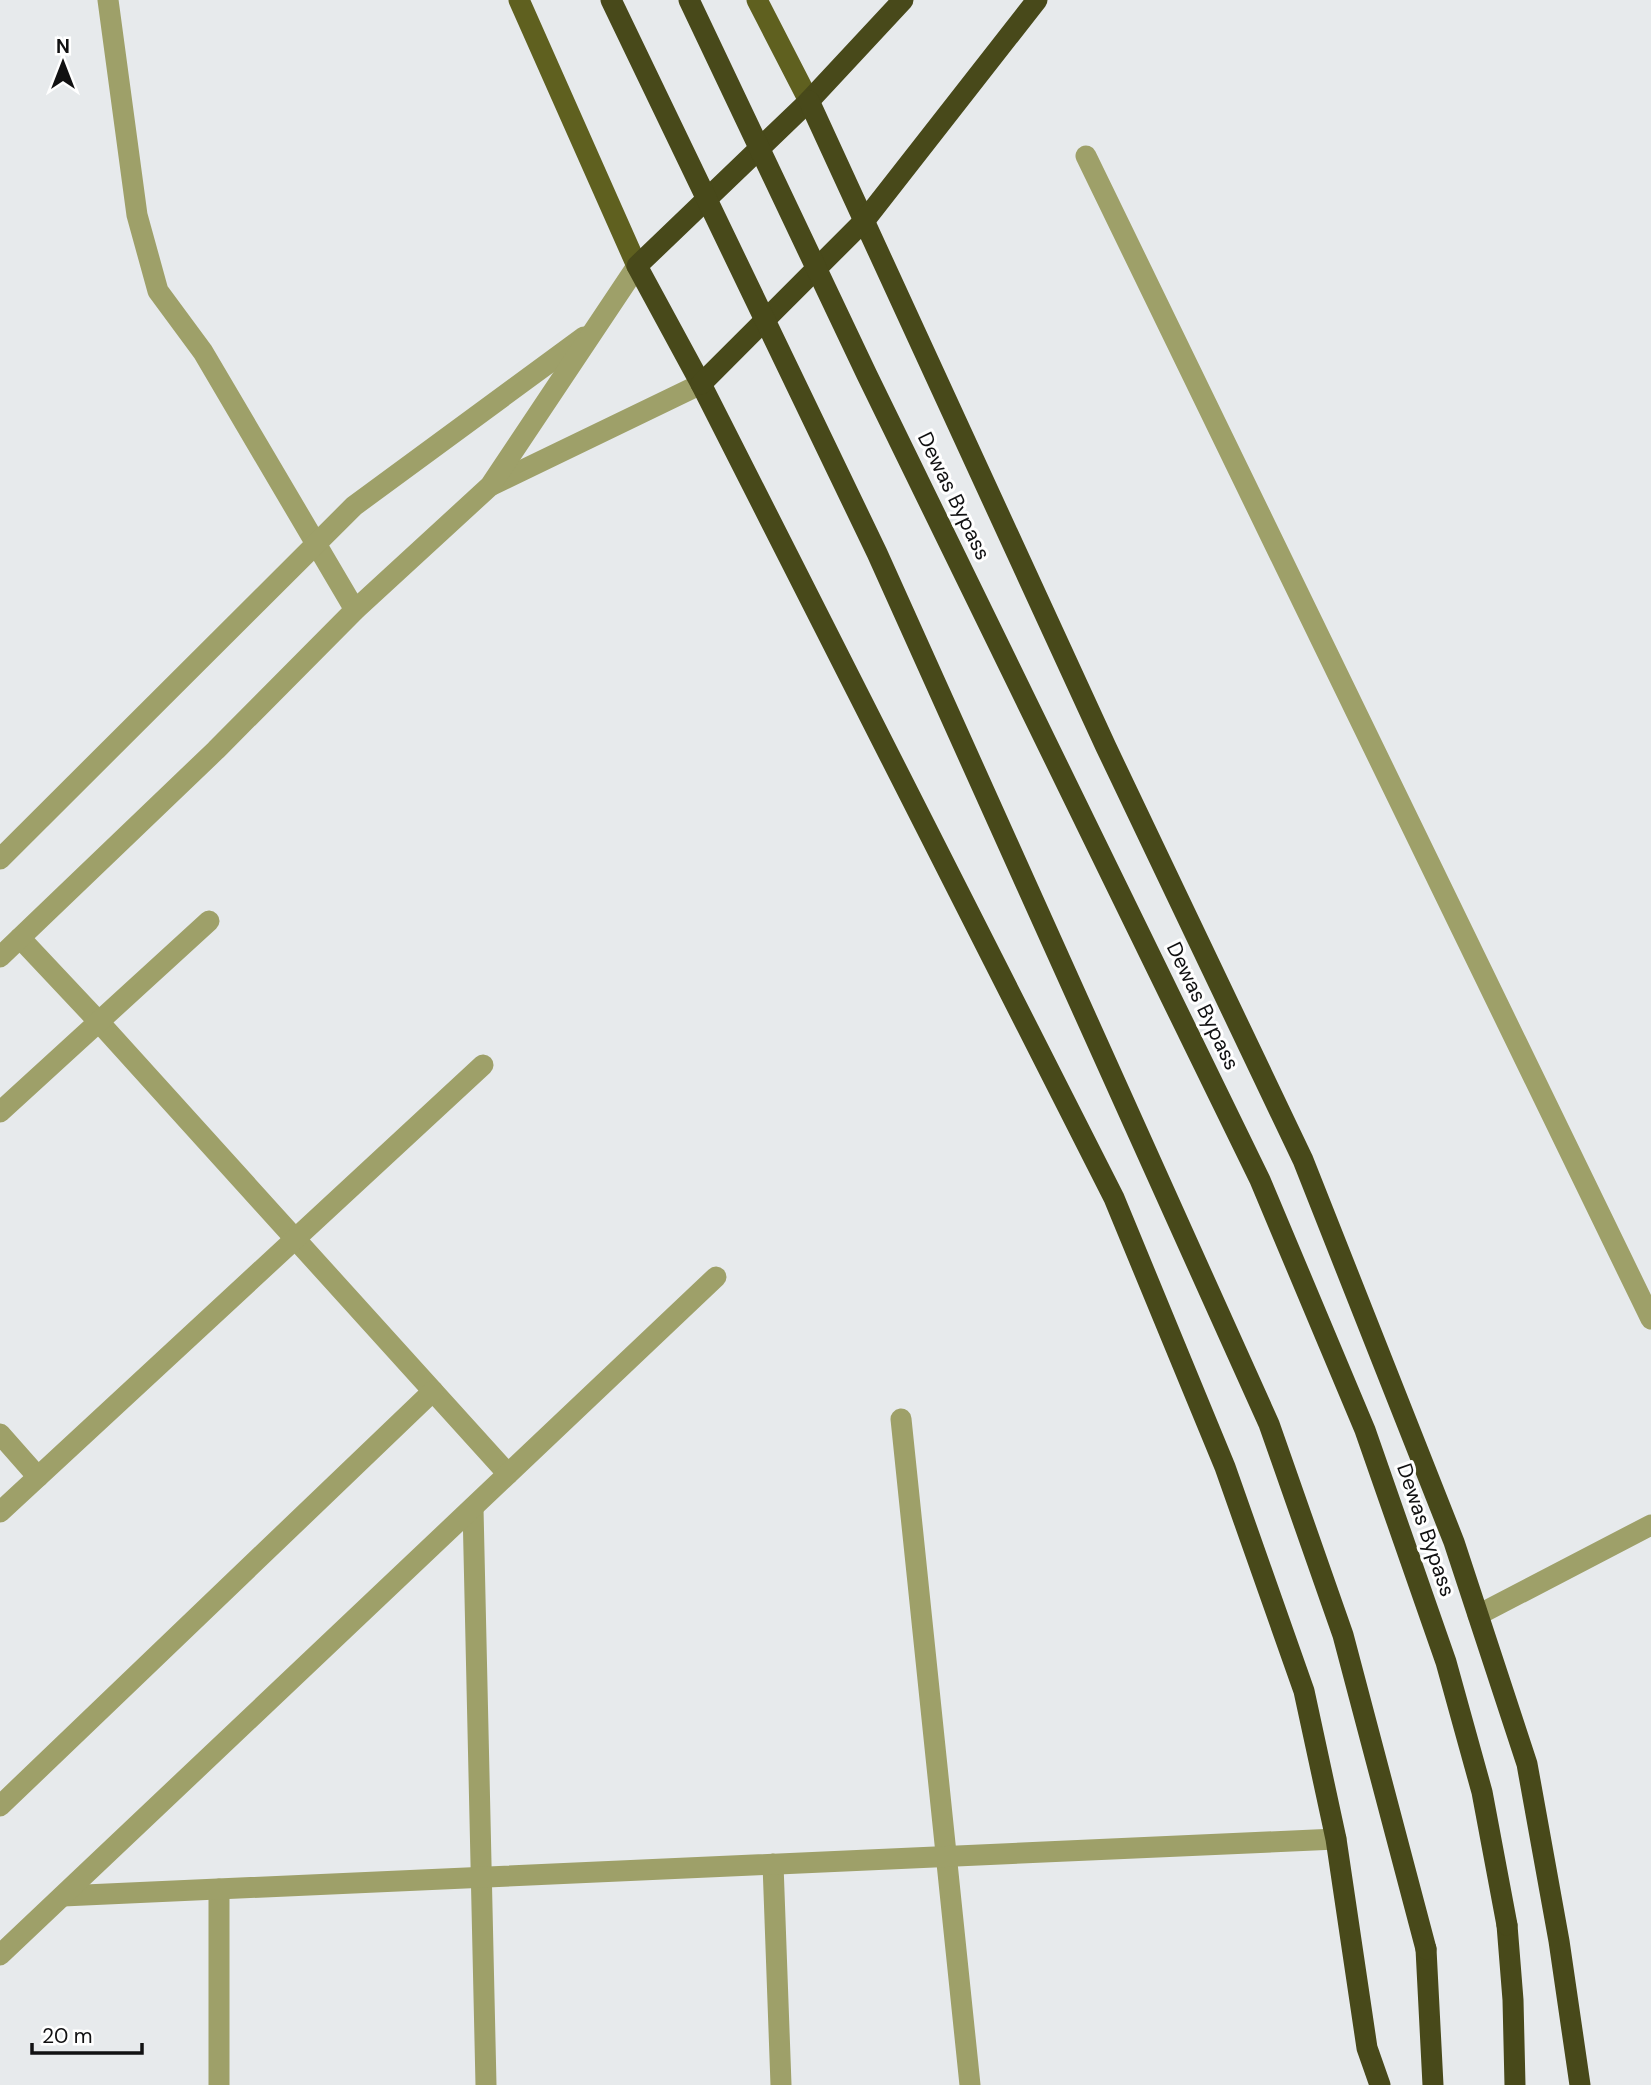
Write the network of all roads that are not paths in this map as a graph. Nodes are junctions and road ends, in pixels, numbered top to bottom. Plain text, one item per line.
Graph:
1 (108, 0) edge
2 (519, 0) edge
3 (611, 0) edge
4 (690, 0) edge
5 (757, 0) edge
6 (903, 0) edge
7 (1037, 0) edge
8 (809, 102) junction
9 (1086, 156) dead end
10 (865, 220) junction
11 (637, 266) junction
12 (596, 328) junction
13 (701, 384) junction
14 (490, 486) junction
15 (316, 543) junction
16 (355, 610) junction
17 (0, 859) edge
18 (209, 921) dead end
19 (20, 938) junction
20 (0, 957) edge
21 (99, 1022) junction
22 (483, 1065) dead end
23 (0, 1112) edge
24 (294, 1239) junction
25 (716, 1277) dead end
26 (1651, 1319) edge
27 (433, 1391) junction
28 (901, 1419) dead end
29 (0, 1434) edge
30 (508, 1474) junction
31 (38, 1477) junction
32 (472, 1508) junction
33 (0, 1512) edge
34 (1651, 1525) edge
35 (1478, 1615) junction
36 (0, 1806) edge
37 (1336, 1839) junction
38 (947, 1856) junction
39 (773, 1864) junction
40 (481, 1877) junction
41 (219, 1889) junction
42 (63, 1896) junction
43 (0, 1955) edge
44 (219, 2085) edge
45 (486, 2085) edge
46 (780, 2085) edge
47 (970, 2085) edge
48 (1380, 2085) edge
49 (1433, 2085) edge
50 (1515, 2085) edge
51 (1580, 2085) edge

1 - 15 street
2 - 11 main road
3 - 49 highway, bridge
4 - 50 highway, Dewas Bypass, bridge
5 - 8 main road
6 - 8 highway
7 - 10 highway
8 - 10 highway
8 - 11 highway
9 - 26 street
10 - 13 highway
10 - 35 highway
11 - 12 street
11 - 13 highway
12 - 14 street
12 - 15 street
13 - 14 street
13 - 37 highway
14 - 16 street
15 - 16 street
15 - 17 street
16 - 19 street
18 - 21 street
19 - 20 street
19 - 21 street
21 - 23 street
21 - 24 street
22 - 24 street
24 - 27 street
24 - 31 street
25 - 30 street
27 - 30 street
27 - 36 street
28 - 38 street
29 - 31 street
30 - 32 street
31 - 33 street
32 - 40 street
32 - 42 street
34 - 35 street
35 - 51 highway
37 - 38 street
37 - 48 highway
38 - 39 street
38 - 47 street
39 - 40 street
39 - 46 street
40 - 41 street
40 - 45 street
41 - 42 street
41 - 44 street
42 - 43 street

